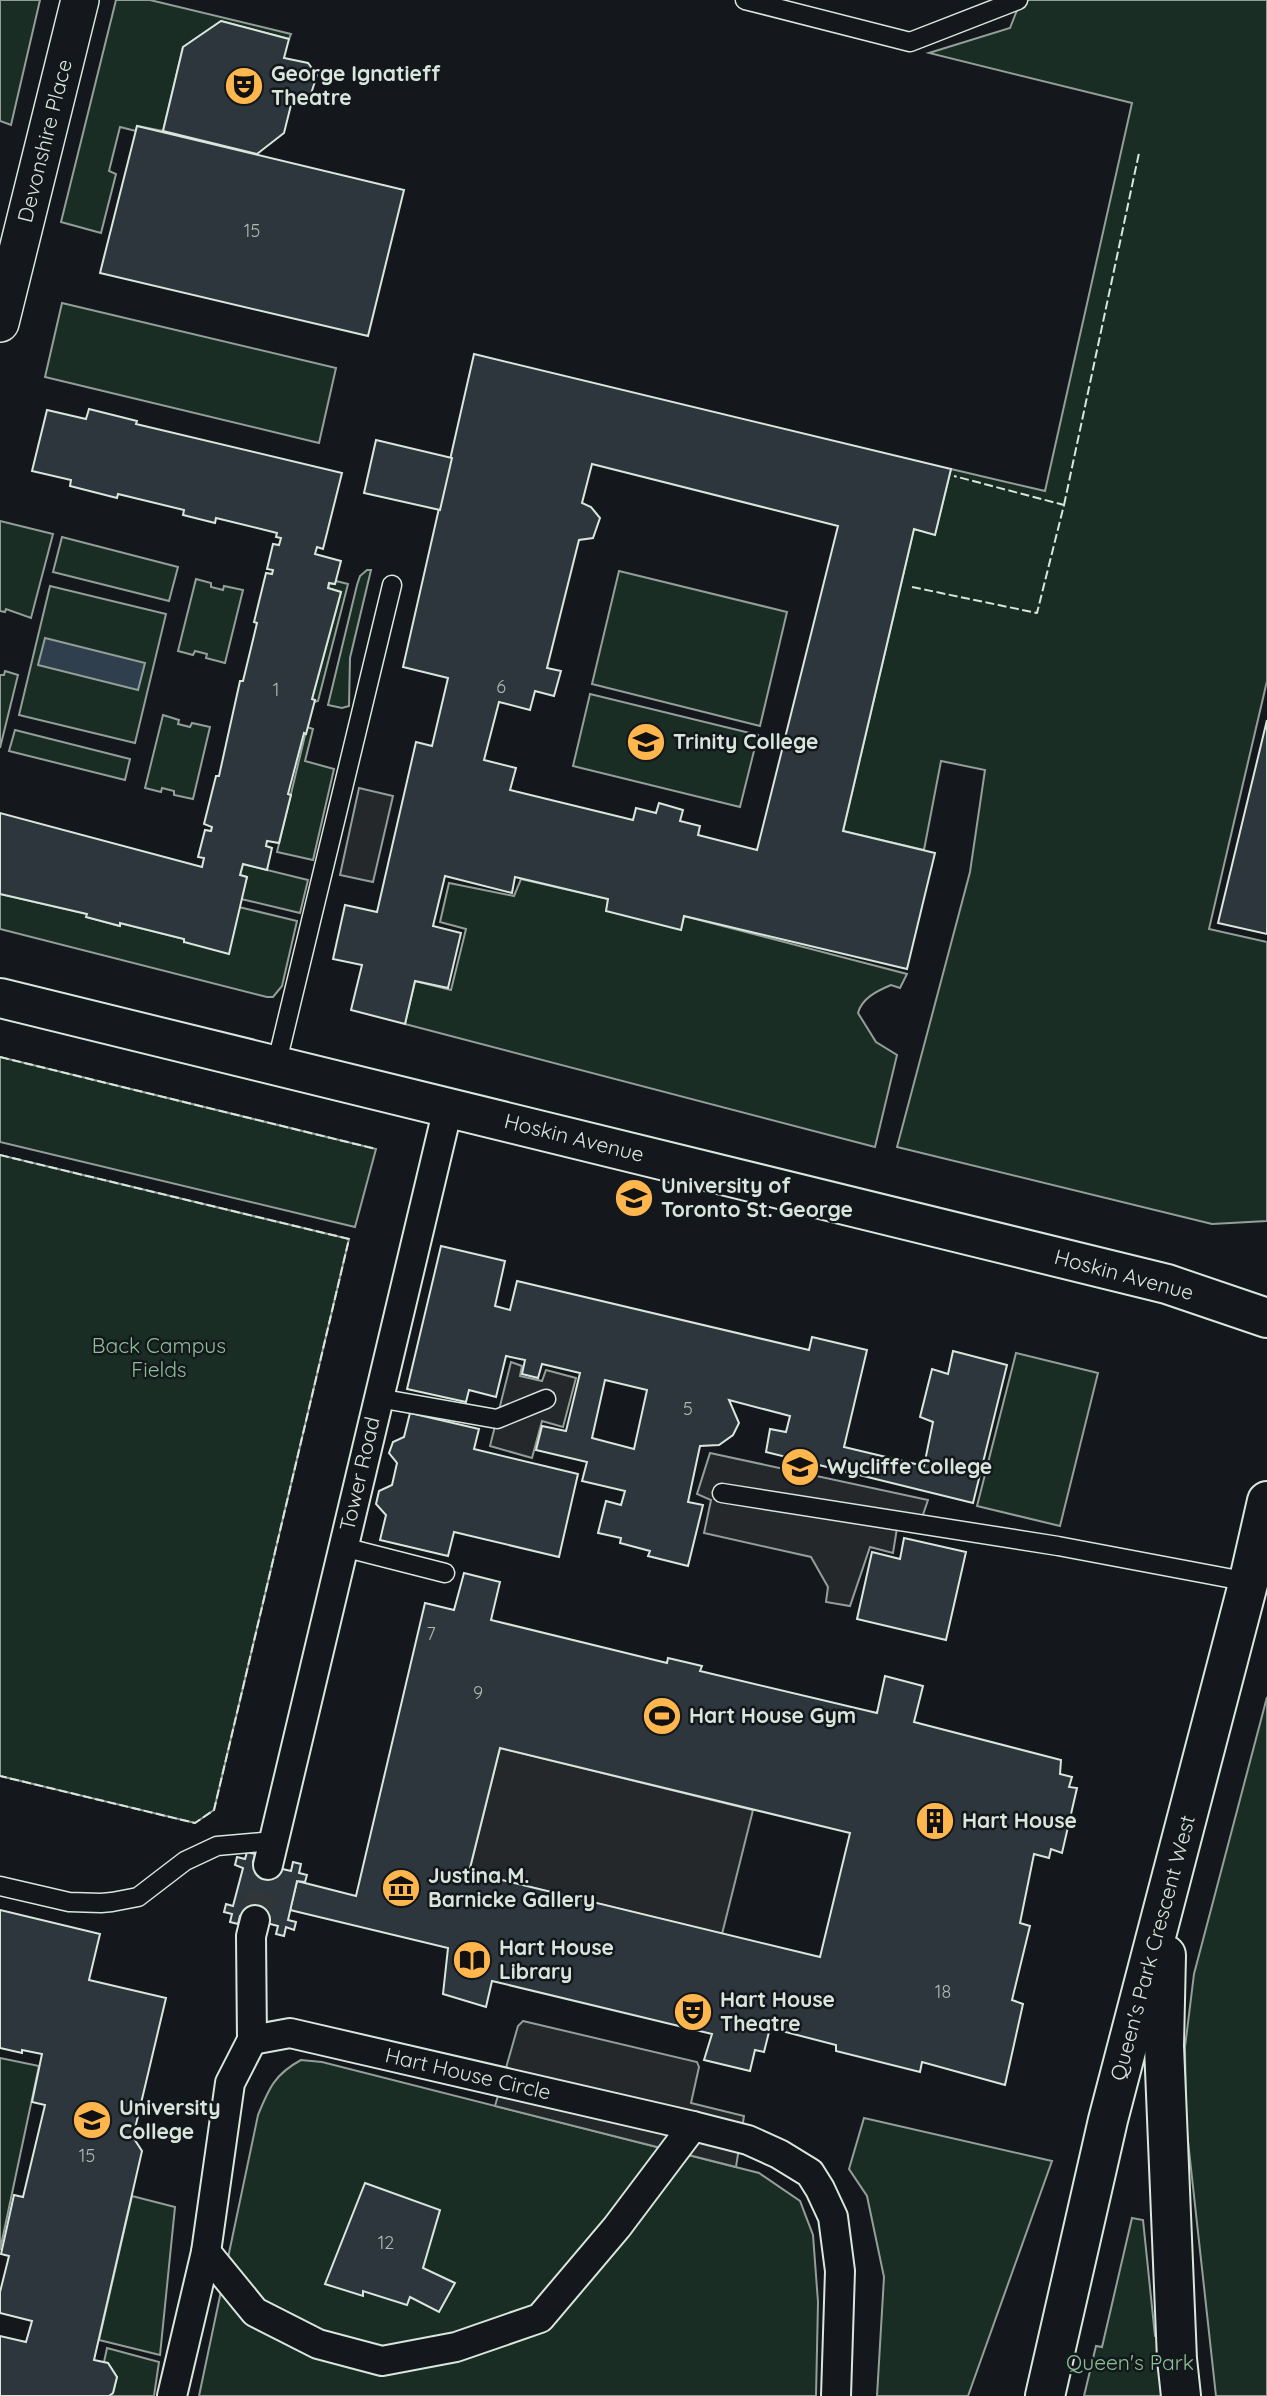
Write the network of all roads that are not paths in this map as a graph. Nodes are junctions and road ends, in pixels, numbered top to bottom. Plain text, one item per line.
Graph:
1 (80, 0) edge
2 (745, 0) edge
3 (1018, 0) edge
4 (0, 323) edge
5 (392, 585) dead end
6 (0, 998) edge
7 (276, 1066) junction
8 (448, 1108) junction
9 (1267, 1318) edge
10 (379, 1398) junction
11 (546, 1399) dead end
12 (722, 1493) dead end
13 (1267, 1501) edge
14 (343, 1548) junction
15 (444, 1573) dead end
16 (1248, 1584) junction
17 (270, 1853) joint
18 (0, 1886) edge
19 (1168, 1894) junction
20 (255, 1920) tunnel mouth
21 (252, 2040) junction
22 (692, 2126) junction
23 (206, 2252) junction
24 (172, 2396) edge
25 (836, 2396) edge
26 (1045, 2396) edge
27 (1181, 2396) edge

1 - 4 street, Devonshire Place
2 - 3 lane
5 - 7 lane
6 - 7 main road, Hoskin Avenue
7 - 8 main road, Hoskin Avenue
8 - 9 main road, Hoskin Avenue
8 - 10 street, Tower Road
10 - 11 lane
10 - 14 street, Tower Road
12 - 16 lane
13 - 16 main road, Queen's Park Crescent West
14 - 15 lane
14 - 17 street, Tower Road
16 - 19 main road, Queen's Park Crescent West
17 - 18 lane
19 - 26 main road, Queen's Park Crescent West
19 - 27 main road
20 - 21 street
21 - 22 street, Hart House Circle
21 - 23 street
22 - 23 street
22 - 25 street, Hart House Circle
23 - 24 street

